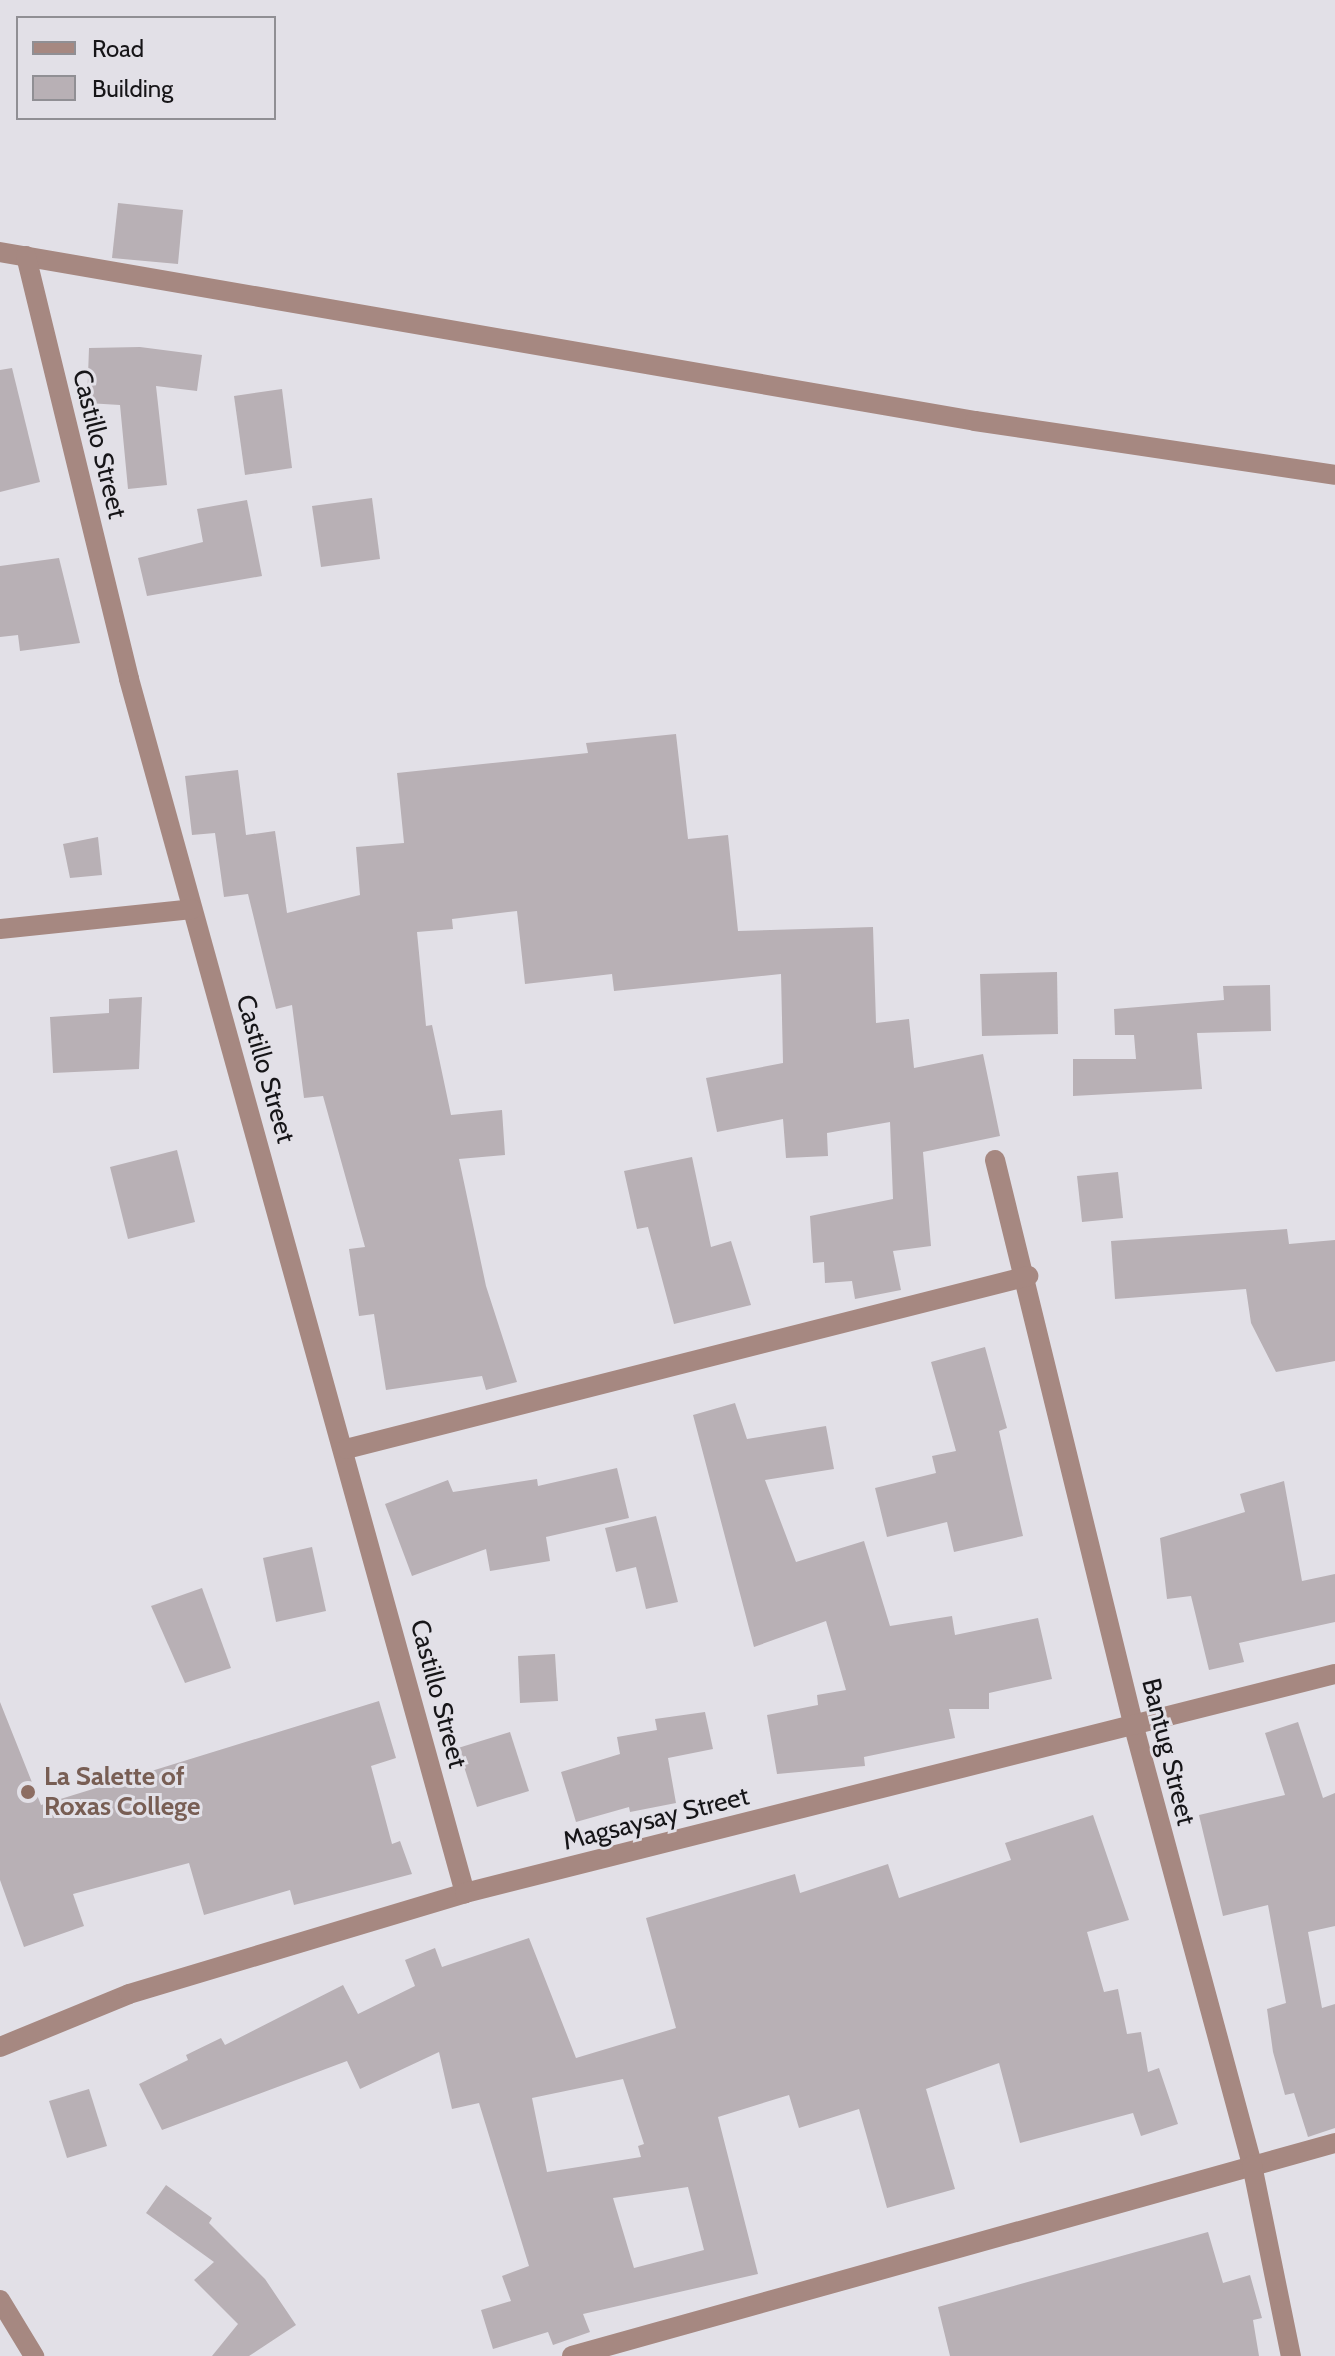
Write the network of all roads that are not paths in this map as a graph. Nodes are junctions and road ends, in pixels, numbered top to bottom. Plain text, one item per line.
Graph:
1 (0, 252) edge
2 (26, 256) junction
3 (1335, 475) edge
4 (192, 909) junction
5 (0, 929) edge
6 (995, 1160) dead end
7 (1028, 1276) junction
8 (346, 1449) junction
9 (1335, 1674) edge
10 (1134, 1727) junction
11 (465, 1893) junction
12 (0, 2047) edge
13 (1335, 2143) edge
14 (1252, 2165) junction
15 (0, 2300) edge
16 (34, 2356) edge
17 (572, 2356) edge
18 (1291, 2356) edge

1 - 2 street
2 - 3 street
2 - 4 street, Castillo Street
4 - 5 street
4 - 8 street, Castillo Street
6 - 7 street, Bantug Street
7 - 8 street
7 - 10 street, Bantug Street
8 - 11 street, Castillo Street
9 - 10 street, Magsaysay Street
10 - 11 street, Magsaysay Street
10 - 14 street, Bantug Street
11 - 12 street, Magsaysay Street
13 - 14 street
14 - 17 street
14 - 18 street, Bantug Street
15 - 16 street

